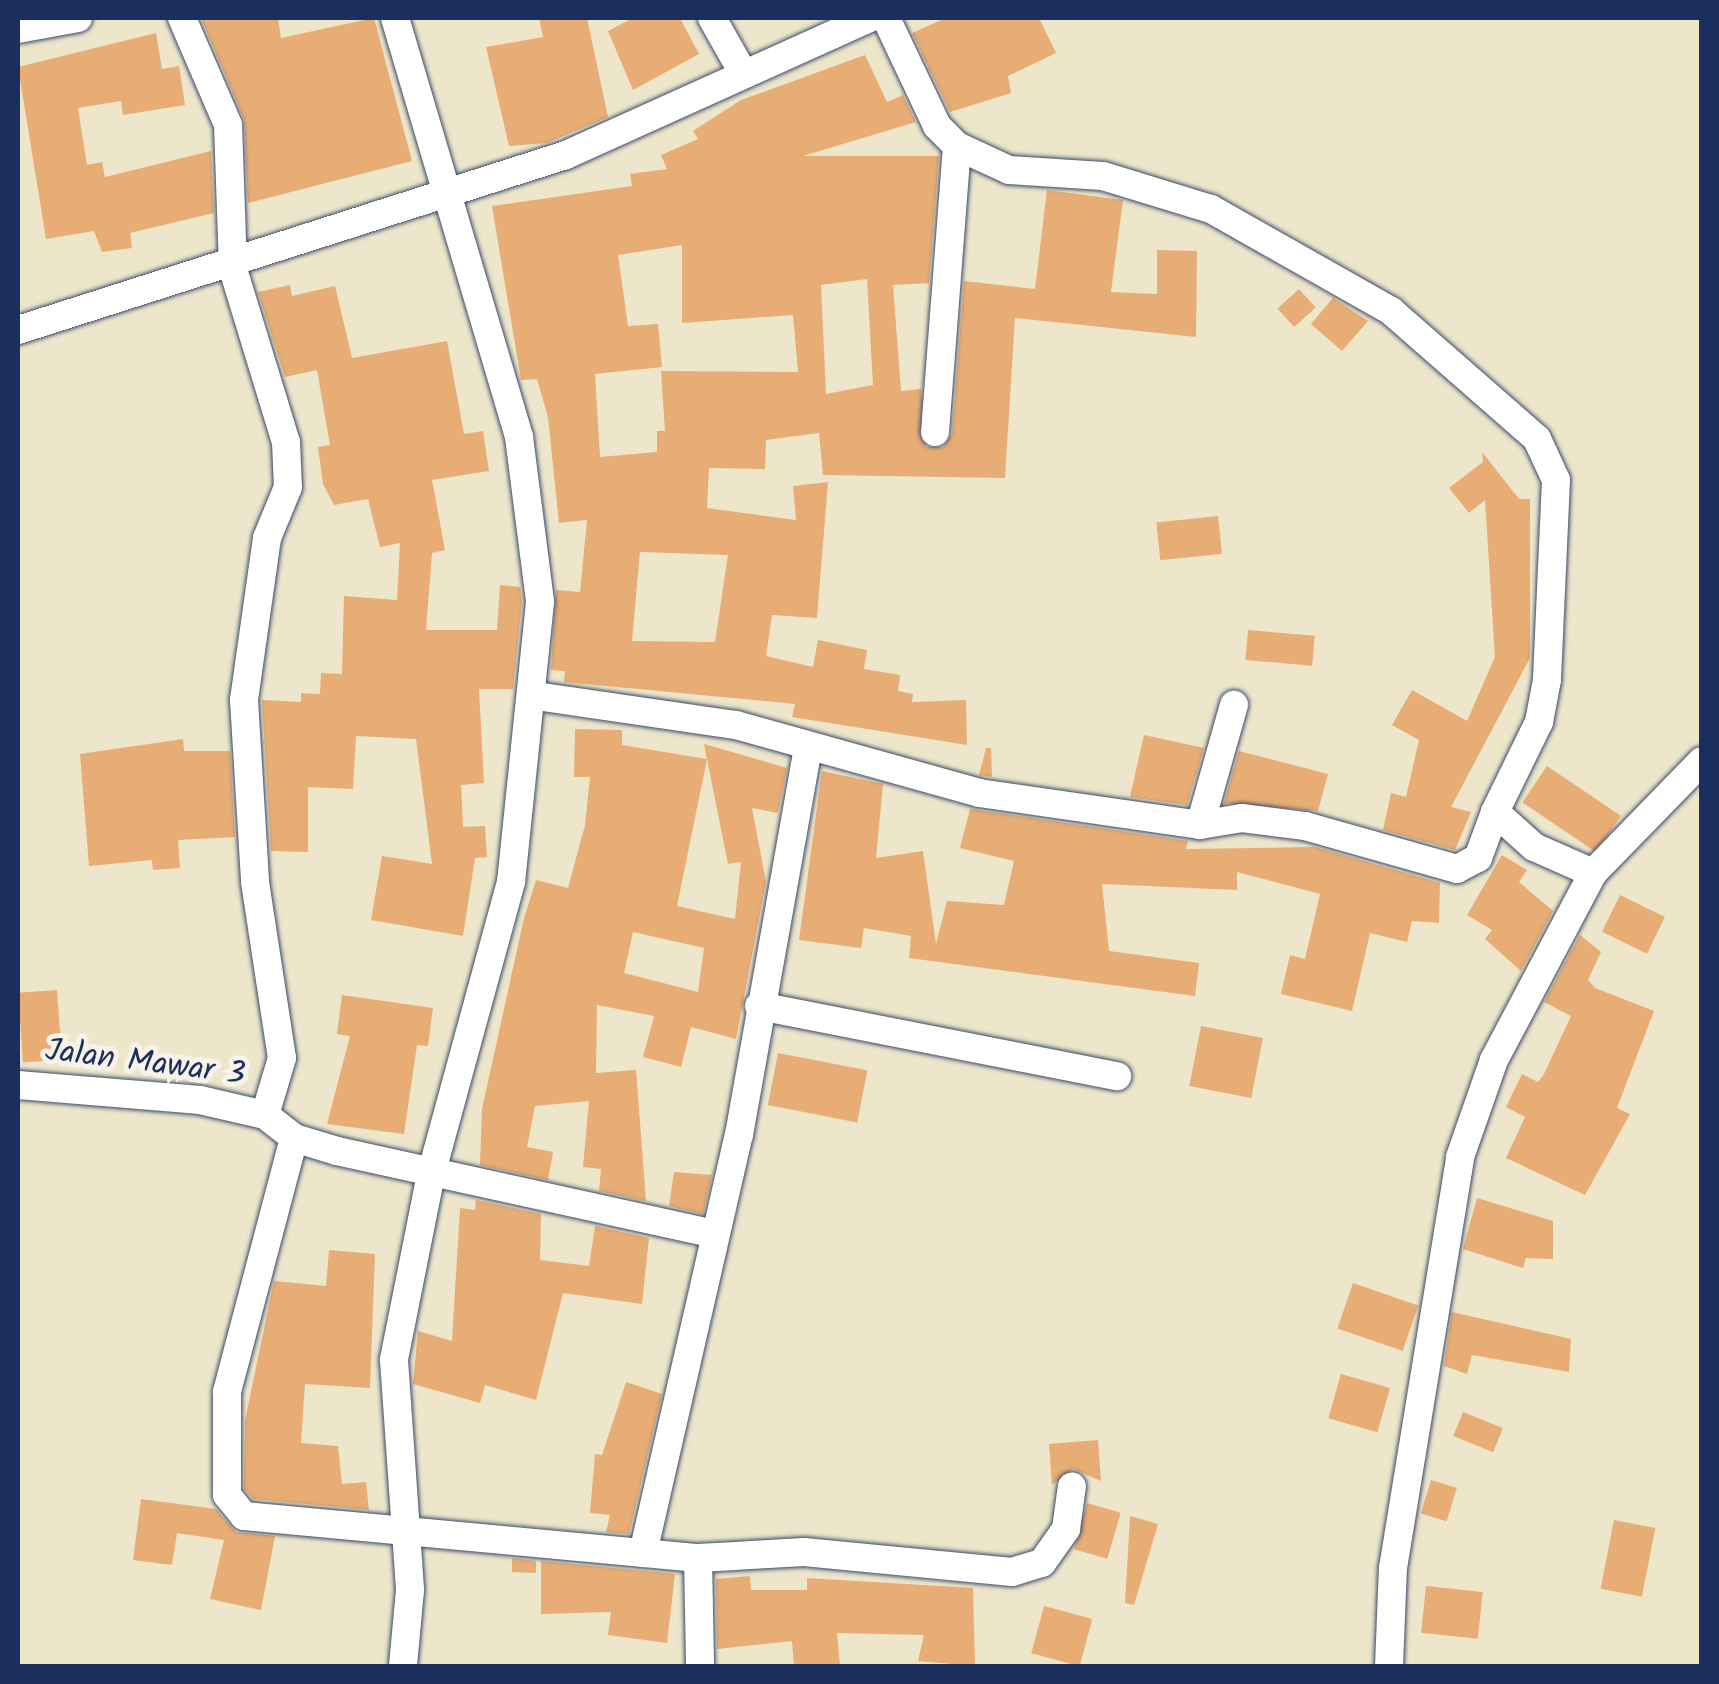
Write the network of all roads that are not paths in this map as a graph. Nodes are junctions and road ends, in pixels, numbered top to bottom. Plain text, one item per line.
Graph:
1 (78, 18) edge
2 (182, 18) edge
3 (395, 18) edge
4 (712, 18) edge
5 (870, 18) edge
6 (886, 18) edge
7 (18, 29) edge
8 (742, 71) junction
9 (958, 146) junction
10 (444, 192) junction
11 (232, 269) junction
12 (18, 330) edge
13 (934, 432) dead end
14 (536, 696) junction
15 (1234, 705) dead end
16 (808, 747) junction
17 (1702, 760) edge
18 (1495, 812) junction
19 (1200, 826) junction
20 (1593, 873) junction
21 (759, 1006) junction
22 (1117, 1076) dead end
23 (18, 1085) edge
24 (265, 1115) junction
25 (294, 1138) junction
26 (431, 1174) junction
27 (713, 1234) junction
28 (1072, 1486) dead end
29 (407, 1532) junction
30 (643, 1552) junction
31 (698, 1558) junction
32 (404, 1666) edge
33 (700, 1666) edge
34 (1389, 1666) edge

1 - 7 street
2 - 11 street
3 - 10 street
4 - 8 street
5 - 8 street
6 - 9 street
8 - 10 street
9 - 13 street
9 - 18 street
10 - 11 street
10 - 14 street
11 - 12 street
11 - 24 street
14 - 16 street
14 - 26 street
15 - 19 street
16 - 19 street
16 - 21 street
17 - 20 street
18 - 19 street
18 - 20 street
20 - 34 street
21 - 22 street
21 - 27 street
23 - 24 street, Jalan Mawar 3
24 - 25 street, Jalan Mawar 3
25 - 26 street, Jalan Mawar 3
25 - 29 street
26 - 27 street, Jalan Mawar 3
26 - 29 street
27 - 30 street
28 - 31 street
29 - 30 street
29 - 32 street
30 - 31 street
31 - 33 street

